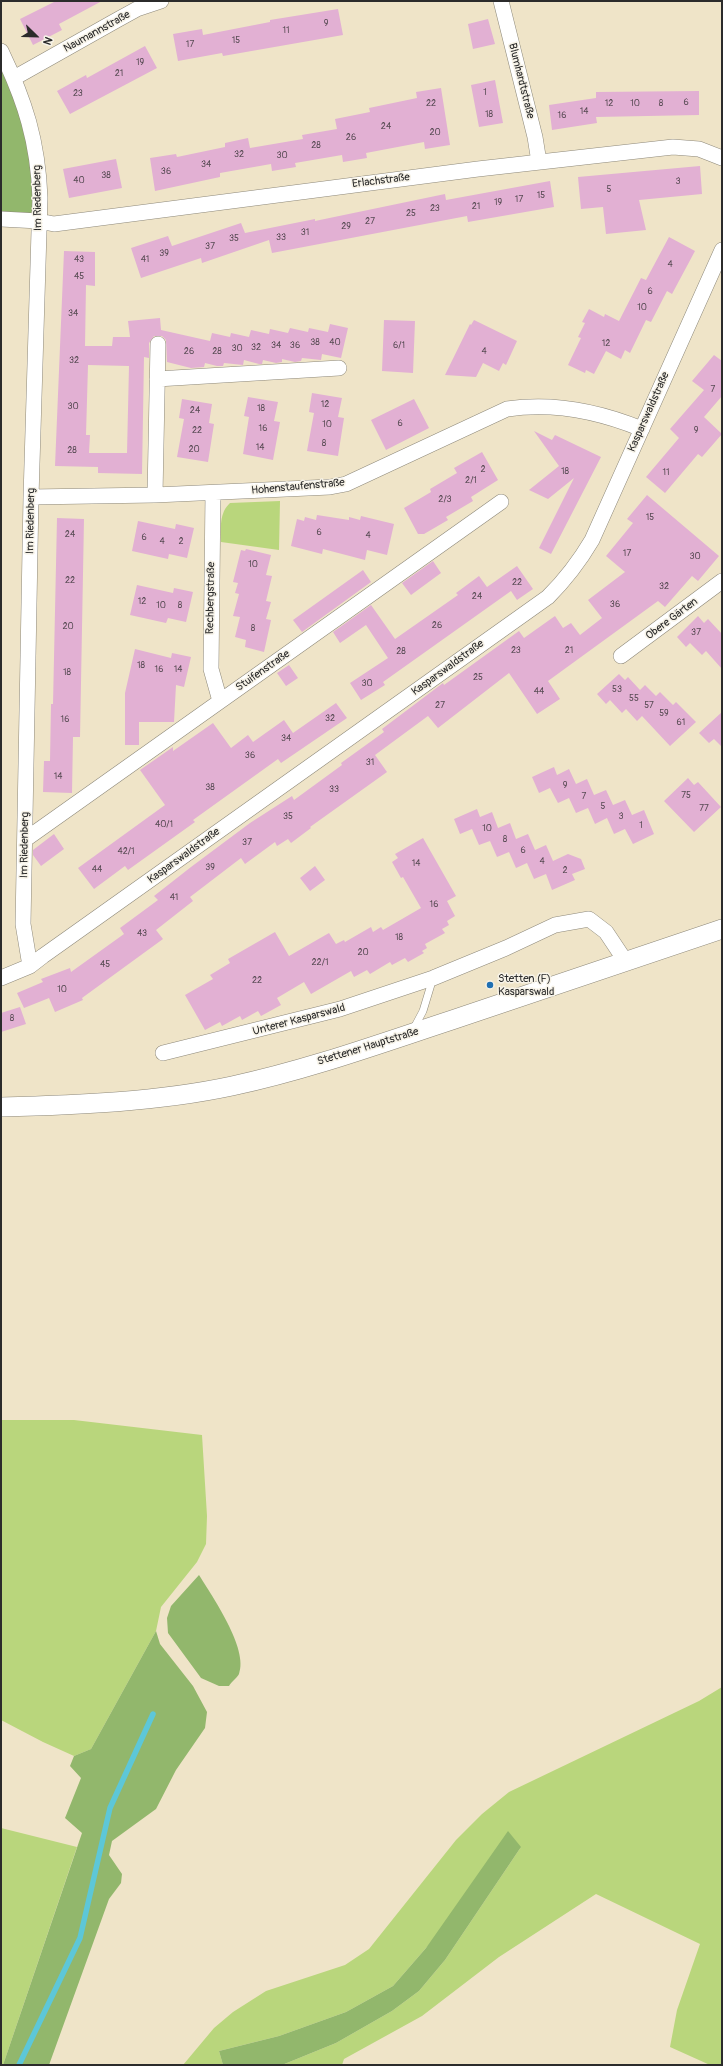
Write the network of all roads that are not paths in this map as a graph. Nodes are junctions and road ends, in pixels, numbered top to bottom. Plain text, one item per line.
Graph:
1 (161, 1) edge
2 (501, 1) edge
3 (1, 51) edge
4 (14, 78) junction
5 (722, 158) edge
6 (539, 162) junction
7 (1, 219) edge
8 (39, 221) junction
9 (722, 250) edge
10 (158, 344) dead end
11 (339, 368) dead end
12 (157, 379) junction
13 (642, 429) junction
14 (213, 493) junction
15 (155, 495) junction
16 (31, 497) junction
17 (501, 502) dead end
18 (722, 581) edge
19 (621, 656) dead end
20 (220, 701) junction
21 (26, 839) junction
22 (722, 929) edge
23 (626, 962) junction
24 (30, 966) junction
25 (1, 978) edge
26 (433, 978) junction
27 (408, 1035) junction
28 (163, 1053) dead end
29 (1, 1107) edge

1 - 4 street, Naumannstraße
2 - 6 street, Blumhardtstraße
3 - 4 street, Im Riedenberg
4 - 8 street, Im Riedenberg
5 - 6 street, Erlachstraße
6 - 8 street, Erlachstraße
7 - 8 street, Erlachstraße
8 - 16 street, Im Riedenberg
9 - 13 street, Kasparswaldstraße
10 - 12 street
11 - 12 street
12 - 15 street
13 - 14 street, Hohenstaufenstraße
13 - 24 street, Kasparswaldstraße
14 - 15 street, Hohenstaufenstraße
14 - 20 street, Rechbergstraße
15 - 16 street, Hohenstaufenstraße
16 - 21 street, Im Riedenberg
17 - 20 street, Stuifenstraße
18 - 19 street, Obere Gärten
20 - 21 street, Stuifenstraße
21 - 24 street, Im Riedenberg
22 - 23 street, Stettener Hauptstraße
23 - 26 street, Unterer Kasparswald
23 - 27 street, Stettener Hauptstraße
24 - 25 street
26 - 27 lane
26 - 28 street, Unterer Kasparswald
27 - 29 street, Stettener Hauptstraße

